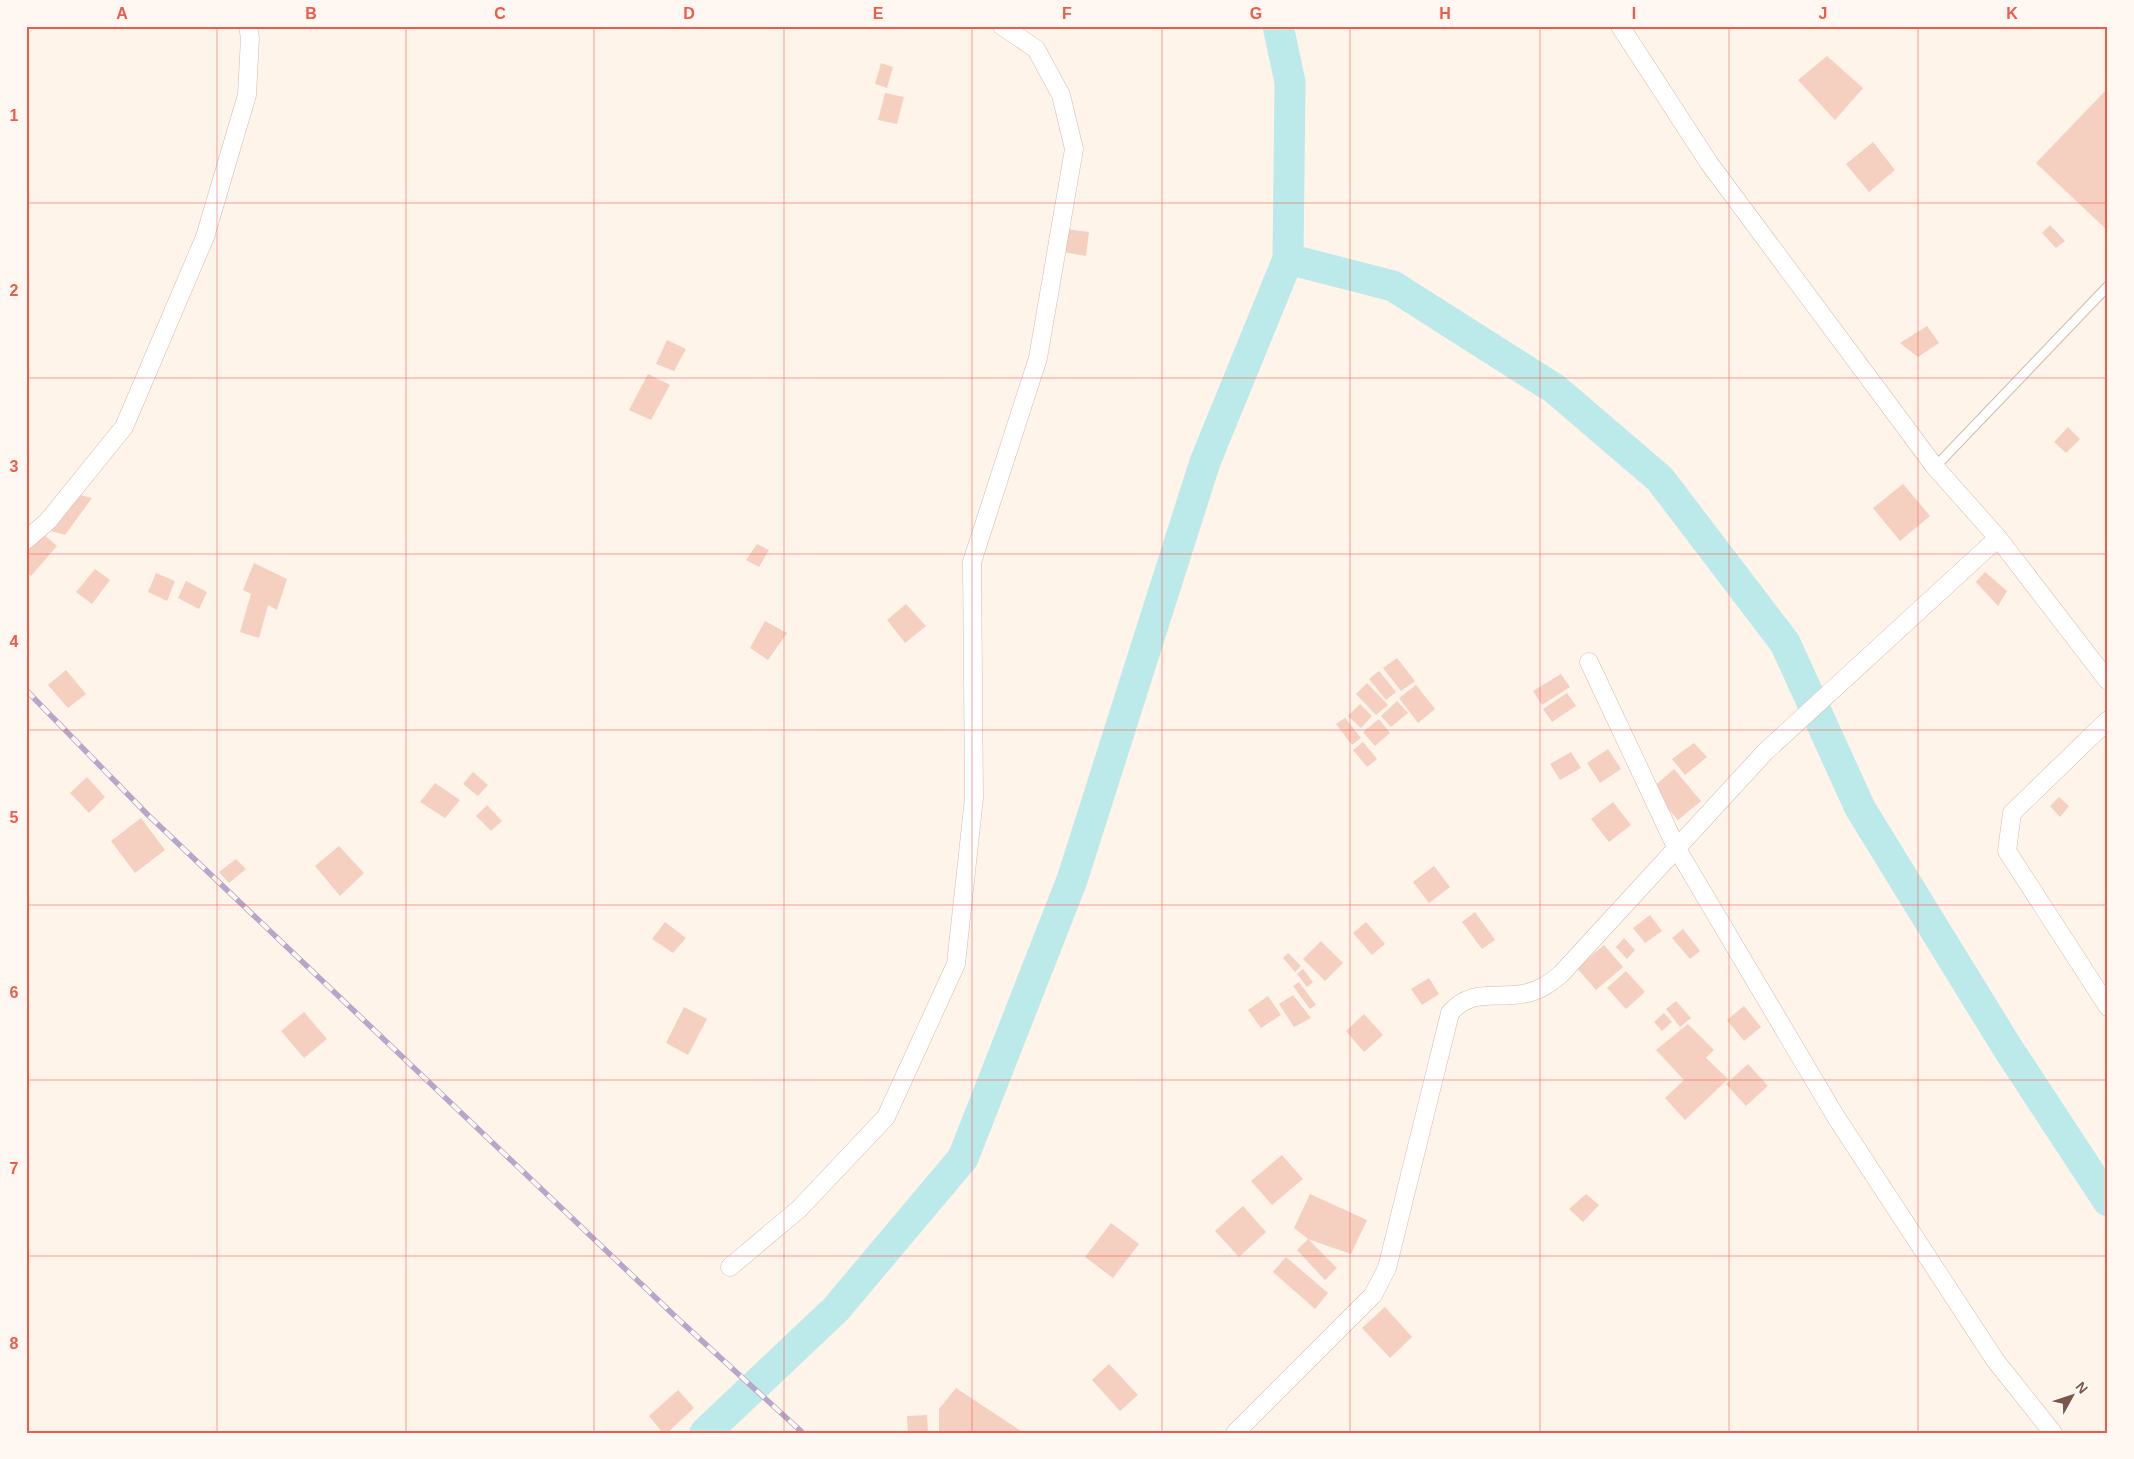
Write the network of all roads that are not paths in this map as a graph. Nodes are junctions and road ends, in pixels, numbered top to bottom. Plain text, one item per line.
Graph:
1 (248, 26) edge
2 (1002, 26) edge
3 (1620, 26) edge
4 (2108, 286) edge
5 (1935, 467) junction
6 (1998, 538) junction
7 (26, 540) edge
8 (1589, 662) dead end
9 (2108, 681) edge
10 (2108, 720) edge
11 (1678, 849) junction
12 (2108, 1008) edge
13 (730, 1267) dead end
14 (1235, 1433) edge
15 (2053, 1433) edge

1 - 7 street
2 - 13 street
3 - 5 street
4 - 5 lane
5 - 6 street
6 - 9 street
6 - 11 street
8 - 11 street
10 - 12 street
11 - 14 street
11 - 15 street

